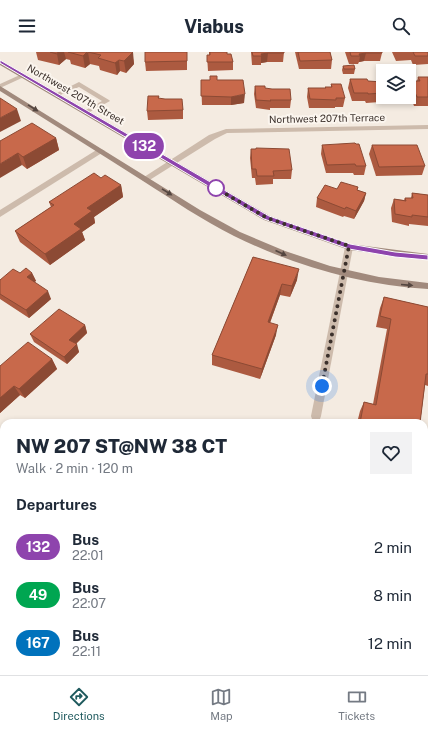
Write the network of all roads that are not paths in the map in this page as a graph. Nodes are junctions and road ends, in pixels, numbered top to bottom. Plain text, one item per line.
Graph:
1 (0, 62) edge
2 (22, 76) junction
3 (0, 87) edge
4 (56, 95) junction
5 (86, 112) junction
6 (428, 127) edge
7 (101, 151) junction
8 (172, 162) junction
9 (145, 178) junction
10 (0, 214) edge
11 (349, 246) junction
12 (428, 257) edge
13 (344, 273) junction
14 (428, 286) edge
15 (316, 416) dead end

1 - 2 street, Northwest 207th Street
2 - 3 street
2 - 4 street, Northwest 207th Street
3 -> 7 street
4 - 5 street, Northwest 207th Street
4 - 5 street
5 - 8 street, Northwest 207th Street
6 - 8 street, Northwest 207th Terrace
7 - 9 street
7 - 10 street
8 - 9 street
8 - 11 street, Northwest 207th Street
9 -> 13 street
11 - 12 street, Northwest 207th Street
11 - 13 street
13 -> 14 street
13 - 15 street

